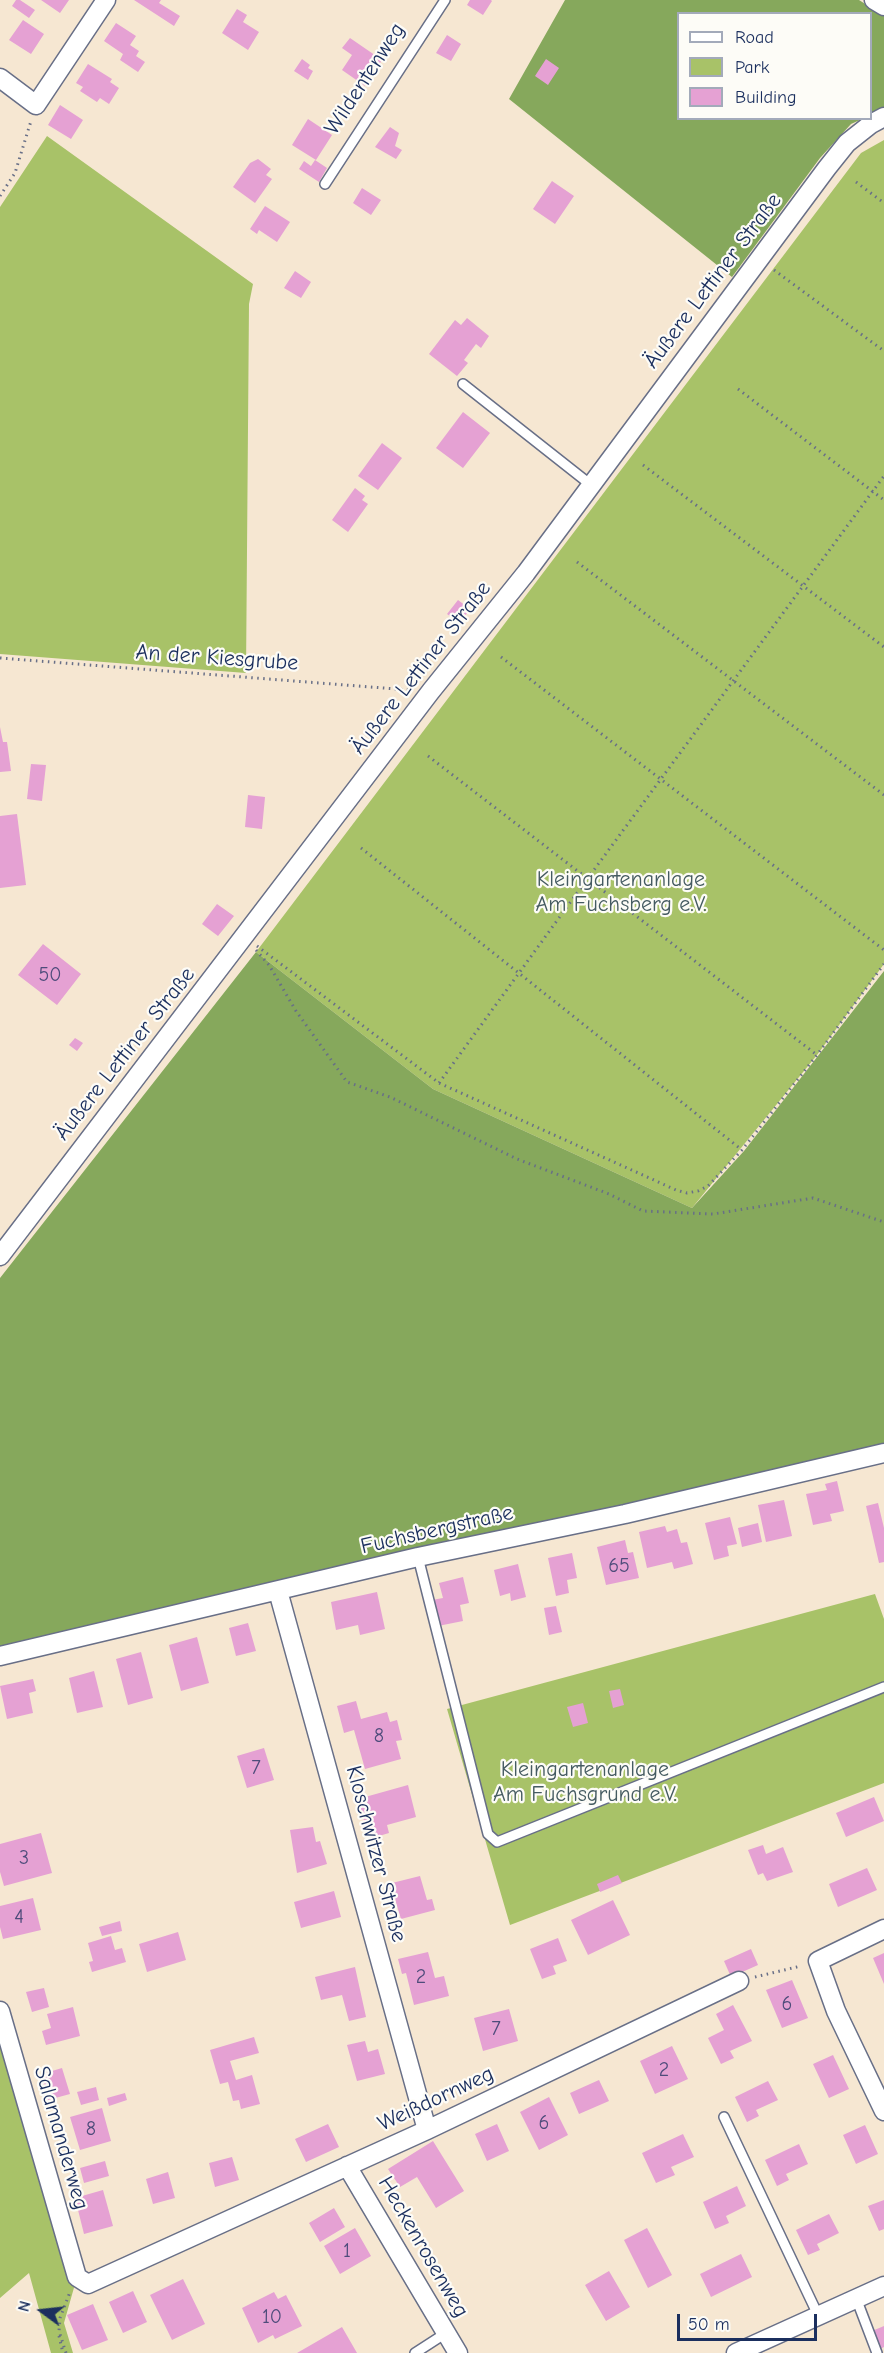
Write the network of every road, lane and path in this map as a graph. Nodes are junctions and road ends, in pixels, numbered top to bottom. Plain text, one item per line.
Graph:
1 (106, 0) edge
2 (446, 0) edge
3 (874, 0) edge
4 (884, 6) edge
5 (0, 78) edge
6 (36, 105) junction
7 (884, 117) edge
8 (856, 182) dead end
9 (325, 184) dead end
10 (0, 196) edge
11 (884, 203) edge
12 (759, 260) junction
13 (884, 351) edge
14 (463, 384) dead end
15 (738, 389) dead end
16 (643, 465) dead end
17 (884, 476) edge
18 (591, 485) junction
19 (873, 492) junction
20 (884, 500) edge
21 (578, 562) dead end
22 (804, 586) junction
23 (884, 647) edge
24 (501, 657) dead end
25 (0, 658) edge
26 (734, 681) junction
27 (431, 691) junction
28 (428, 756) dead end
29 (661, 779) junction
30 (884, 795) edge
31 (361, 848) dead end
32 (588, 878) junction
33 (245, 937) junction
34 (884, 950) edge
35 (884, 964) edge
36 (519, 974) junction
37 (817, 1055) junction
38 (439, 1083) junction
39 (742, 1150) junction
40 (884, 1222) edge
41 (0, 1256) edge
42 (884, 1453) edge
43 (418, 1557) junction
44 (278, 1591) junction
45 (0, 1656) edge
46 (884, 1687) edge
47 (884, 1929) edge
48 (818, 1961) junction
49 (739, 1981) joint
50 (0, 2011) edge
51 (884, 2111) edge
52 (724, 2117) dead end
53 (427, 2130) junction
54 (347, 2166) junction
55 (75, 2280) junction
56 (884, 2286) edge
57 (856, 2298) junction
58 (818, 2315) junction
59 (446, 2333) junction
60 (65, 2353) edge
61 (415, 2353) edge
62 (458, 2353) edge
63 (736, 2353) edge
64 (877, 2353) edge

1 - 6 street
2 - 9 lane, Wildentenweg
3 - 4 street
5 - 6 street
6 - 10 path
7 - 12 street, Äußere Lettiner Straße
8 - 11 path
12 - 13 path
12 - 18 street, Äußere Lettiner Straße
14 - 18 lane
15 - 19 path
16 - 22 path
17 - 19 path
18 - 27 street, Äußere Lettiner Straße
19 - 20 path
19 - 22 path
21 - 26 path
22 - 23 path
22 - 26 path
24 - 29 path
25 - 27 path, An der Kiesgrube
26 - 29 path
26 - 30 path
27 - 33 street, Äußere Lettiner Straße
28 - 32 path
29 - 32 path
29 - 34 path
31 - 36 path
32 - 36 path
32 - 37 path
33 - 38 path
33 - 40 path
33 - 41 street, Äußere Lettiner Straße
35 - 37 path
36 - 38 path
36 - 39 path
37 - 39 path
38 - 39 path
42 - 43 street, Fuchsbergstraße
43 - 44 street, Fuchsbergstraße
43 - 46 lane
44 - 45 street, Fuchsbergstraße
44 - 53 street, Kloschwitzer Straße
47 - 48 street
48 - 49 path
48 - 51 street
49 - 53 street, Weißdornweg
50 - 55 street, Salamanderweg
52 - 58 lane
53 - 54 street, Weißdornweg
54 - 55 street, Weißdornweg
54 - 59 street, Heckenrosenweg
55 - 60 path
56 - 57 street
57 - 58 street
57 - 64 lane
58 - 63 street
59 - 61 lane
59 - 62 street, Heckenrosenweg

